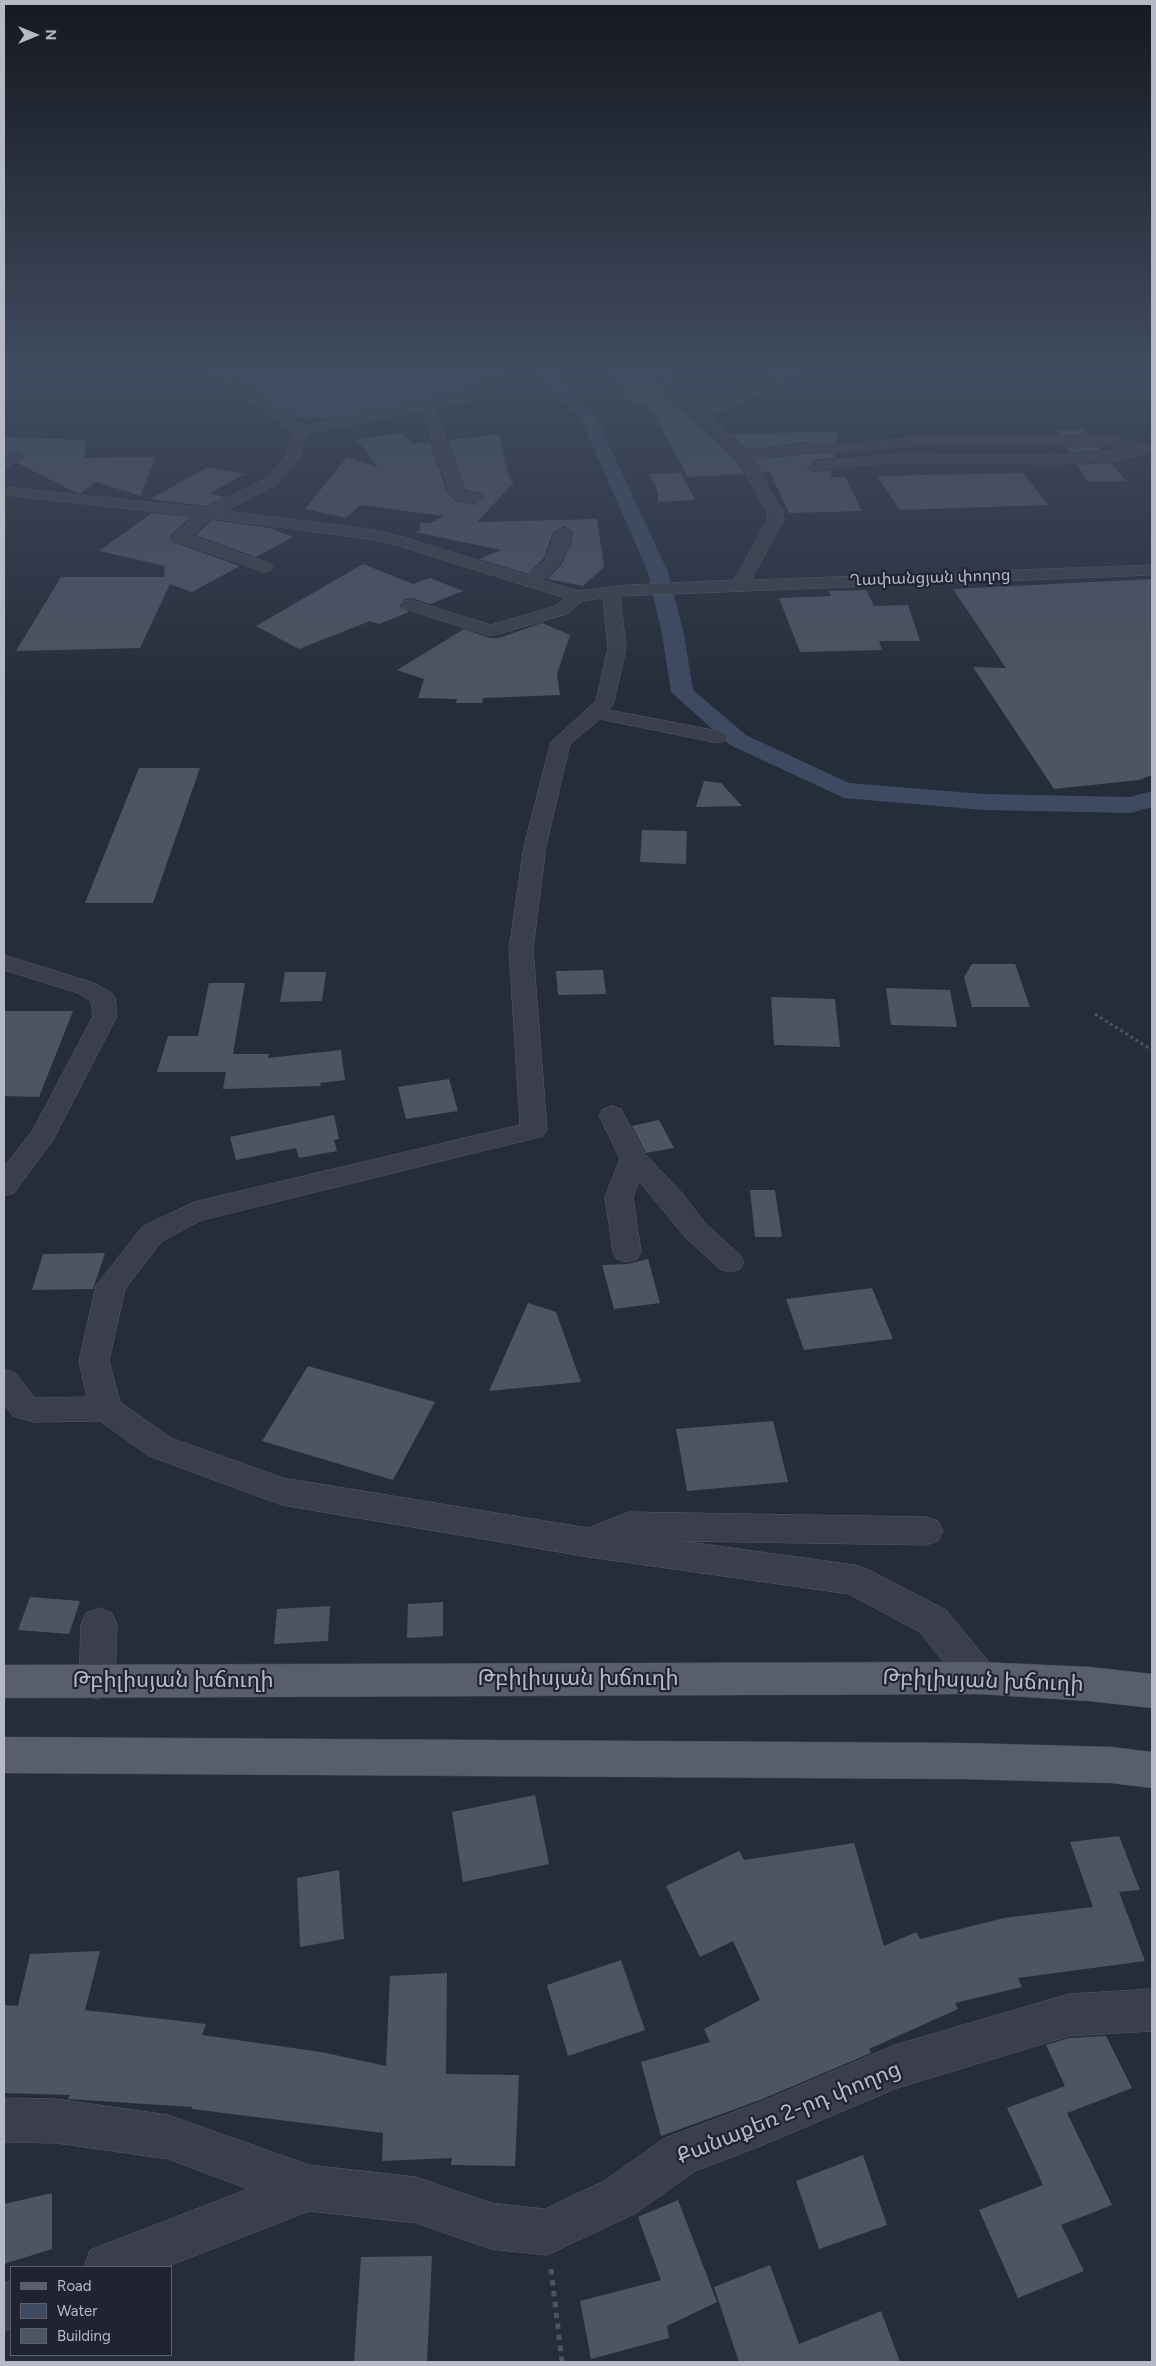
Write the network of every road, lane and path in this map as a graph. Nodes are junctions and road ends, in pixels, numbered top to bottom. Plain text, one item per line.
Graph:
1 (272, 481) edge
2 (453, 481) edge
3 (758, 481) edge
4 (4, 491) edge
5 (475, 498) dead end
6 (208, 513) junction
7 (563, 533) dead end
8 (265, 568) dead end
9 (1152, 570) edge
10 (531, 582) junction
11 (740, 585) junction
12 (620, 592) junction
13 (577, 596) junction
14 (411, 605) dead end
15 (596, 713) junction
16 (718, 737) dead end
17 (4, 962) edge
18 (1095, 1014) dead end
19 (1152, 1050) edge
20 (612, 1116) dead end
21 (634, 1159) junction
22 (4, 1186) edge
23 (627, 1252) dead end
24 (730, 1262) dead end
25 (4, 1381) edge
26 (106, 1409) junction
27 (926, 1531) dead end
28 (589, 1543) junction
29 (99, 1624) dead end
30 (980, 1678) junction
31 (4, 1682) edge
32 (97, 1682) junction
33 (1152, 1691) edge
34 (4, 1755) edge
35 (1152, 1770) edge
36 (1152, 2010) edge
37 (4, 2120) edge
38 (309, 2188) junction
39 (547, 2232) junction
40 (110, 2266) edge
41 (562, 2362) edge

1 - 6 street
2 - 5 street
3 - 11 street
4 - 6 street
6 - 8 street
6 - 10 street
7 - 10 street
9 - 11 street, Ղափանցյան փողոց
10 - 13 street
11 - 12 street, Ղափանցյան փողոց
12 - 13 street
12 - 15 street
13 - 14 street
15 - 16 street
15 - 26 street
17 - 22 street
18 - 19 path
20 - 21 street
21 - 23 street
21 - 24 street
25 - 26 street
26 - 28 street
27 - 28 street
28 - 30 street
29 - 32 street
30 - 32 main road, Թբիլիսյան խճուղի
30 - 33 main road, Թբիլիսյան խճուղի
31 - 32 main road, Թբիլիսյան խճուղի
34 - 35 main road
36 - 39 street, Քանաքեռ 2-րդ փողոց
37 - 38 street
38 - 39 street
38 - 40 street
39 - 41 path

